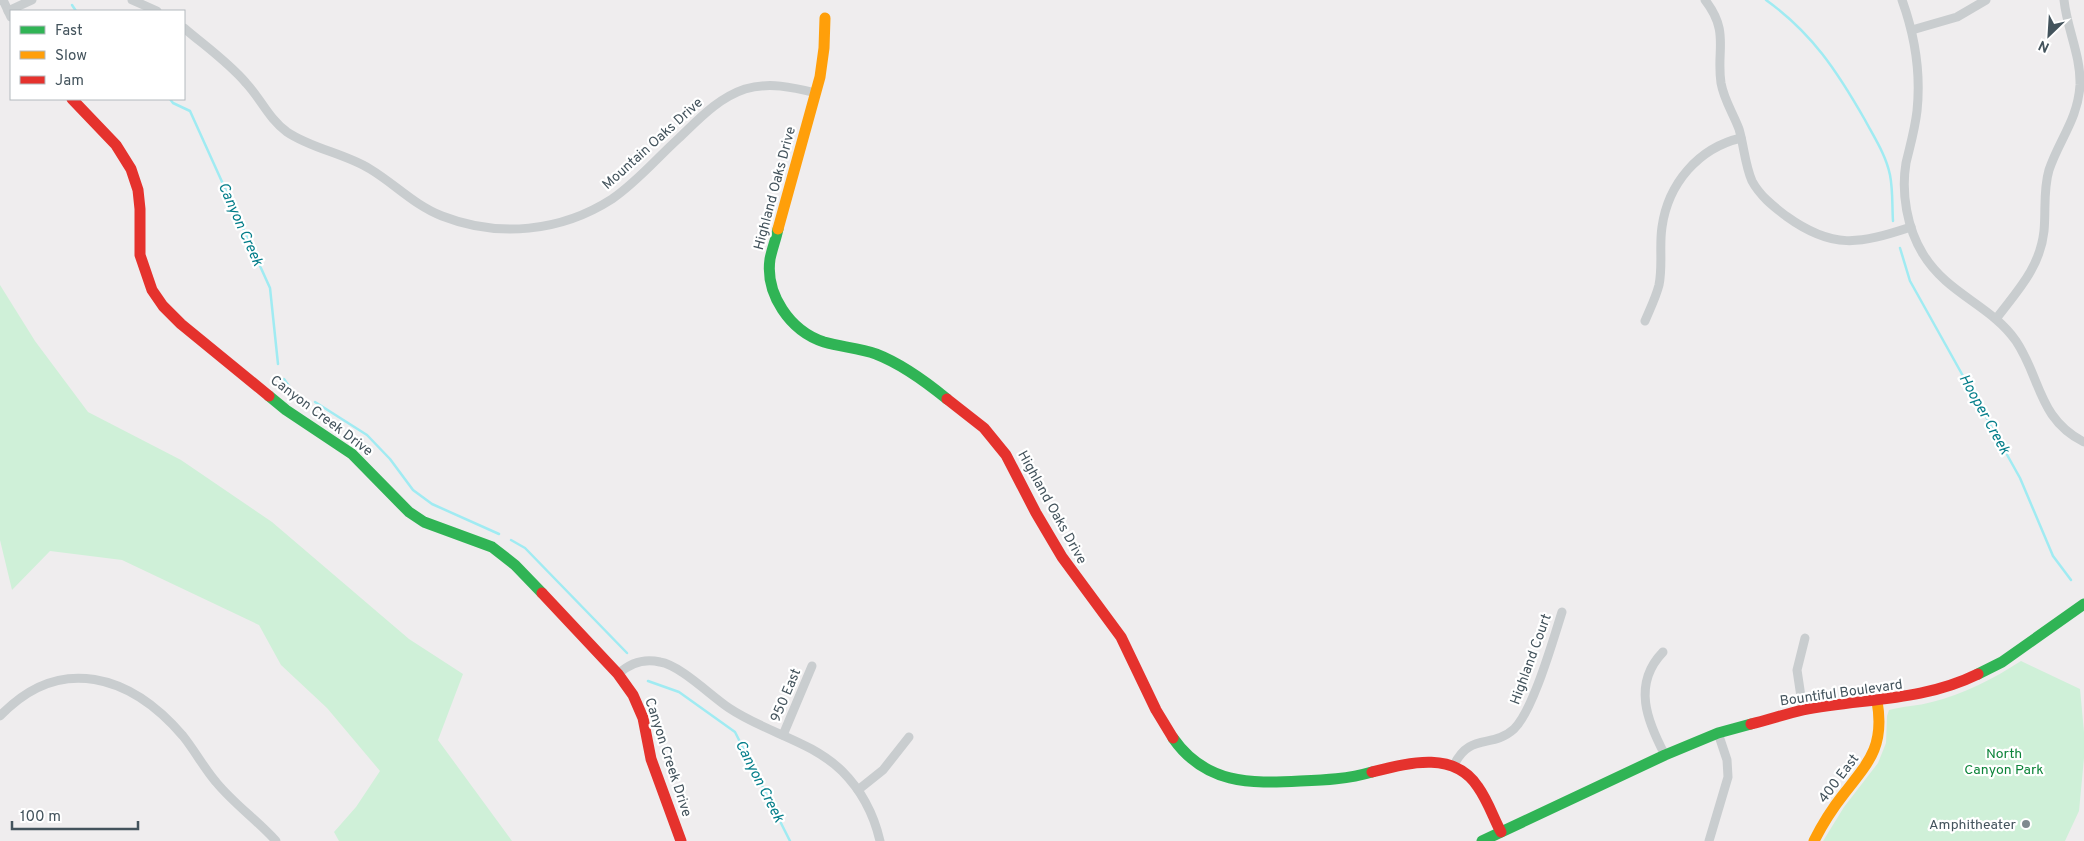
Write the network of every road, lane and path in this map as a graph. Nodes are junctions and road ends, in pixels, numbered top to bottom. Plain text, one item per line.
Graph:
1 (2, 0) edge
2 (32, 0) edge
3 (132, 0) edge
4 (1705, 0) edge
5 (1902, 0) edge
6 (1986, 0) edge
7 (2064, 0) edge
8 (16, 10) edge
9 (155, 10) edge
10 (10, 14) edge
11 (825, 18) dead end
12 (185, 29) edge
13 (1912, 30) junction
14 (816, 93) junction
15 (73, 100) edge
16 (1741, 138) junction
17 (1911, 226) junction
18 (1996, 319) junction
19 (1645, 321) dead end
20 (2084, 442) edge
21 (2084, 604) edge
22 (1562, 612) dead end
23 (1805, 638) dead end
24 (1663, 652) dead end
25 (812, 666) dead end
26 (618, 674) junction
27 (1877, 701) junction
28 (1803, 710) junction
29 (0, 716) edge
30 (1718, 733) junction
31 (783, 735) junction
32 (909, 737) dead end
33 (1665, 756) junction
34 (1454, 766) junction
35 (858, 790) junction
36 (1501, 832) junction
37 (276, 841) edge
38 (681, 841) edge
39 (880, 841) edge
40 (1482, 841) edge
41 (1709, 841) edge
42 (1814, 841) edge

1 - 10 street
2 - 8 street
3 - 9 street
4 - 16 street
5 - 13 street
6 - 13 street
7 - 18 street
11 - 14 street, Highland Oaks Drive
12 - 14 street, Mountain Oaks Drive
13 - 17 street
14 - 34 street, Highland Oaks Drive
15 - 26 street, Canyon Creek Drive
16 - 17 street
16 - 19 street
17 - 18 street
18 - 20 street
21 - 27 street, Bountiful Boulevard
22 - 34 street, Highland Court
23 - 28 street
24 - 33 street
25 - 31 street, 950 East
26 - 31 street
26 - 38 street, Canyon Creek Drive
27 - 28 street, Bountiful Boulevard
27 - 42 street, 400 East
28 - 30 street, Bountiful Boulevard
29 - 37 street
30 - 33 street, Bountiful Boulevard
30 - 41 street
31 - 35 street
32 - 35 street
33 - 36 street, Bountiful Boulevard
34 - 36 street, Highland Oaks Drive
35 - 39 street
36 - 40 street, Bountiful Boulevard

